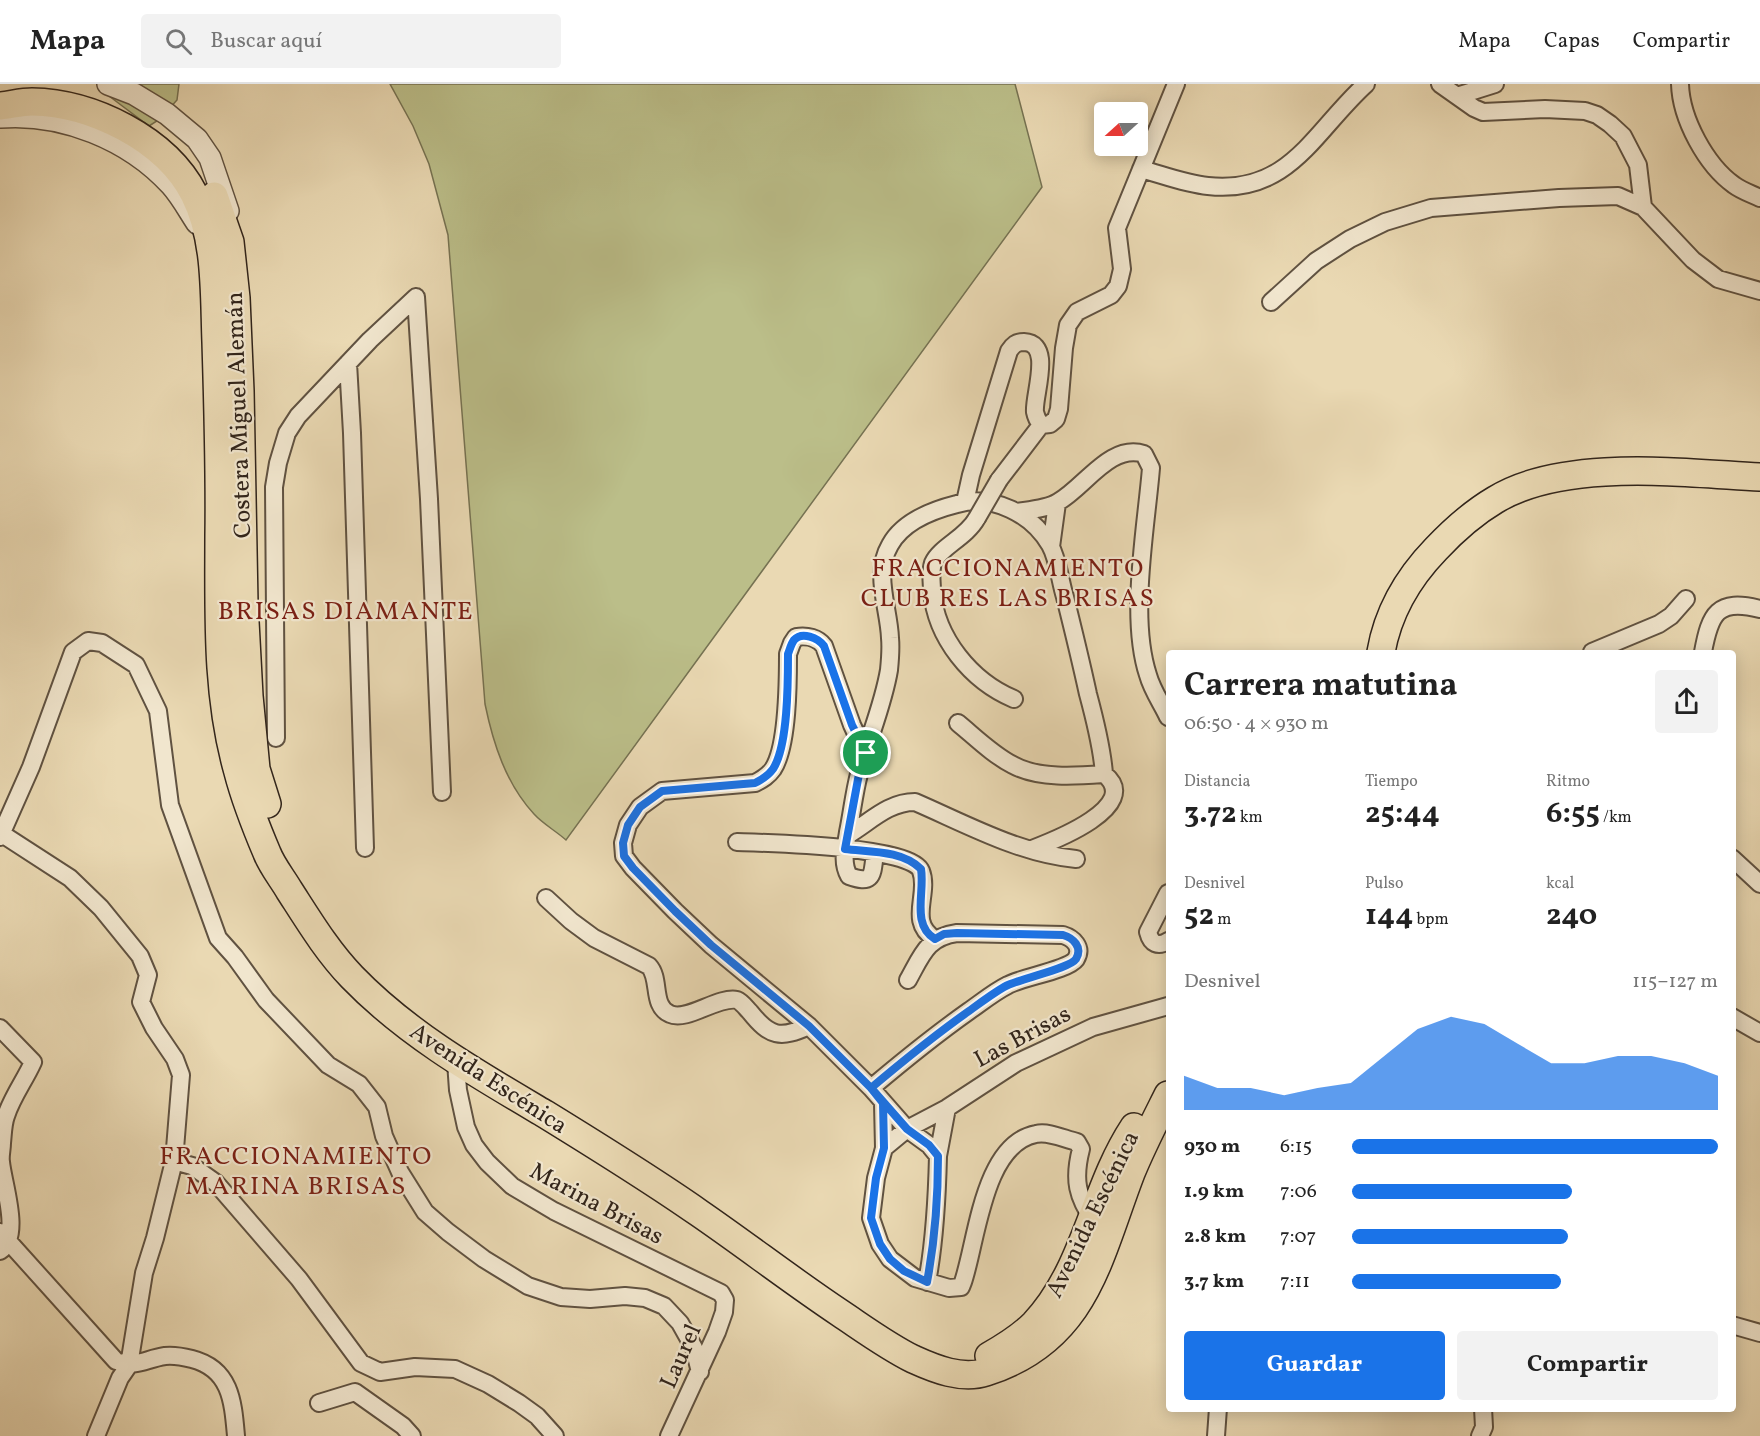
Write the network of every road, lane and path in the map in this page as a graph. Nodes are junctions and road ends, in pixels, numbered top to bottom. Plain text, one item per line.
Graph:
1 (108, 84) edge
2 (1176, 84) edge
3 (1366, 84) edge
4 (1440, 84) edge
5 (1495, 84) edge
6 (1680, 84) edge
7 (0, 90) edge
8 (1457, 96) junction
9 (0, 106) edge
10 (0, 117) edge
11 (139, 125) junction
12 (1141, 168) junction
13 (1760, 198) edge
14 (1643, 207) junction
15 (220, 244) junction
16 (1760, 291) edge
17 (1271, 302) dead end
18 (348, 363) junction
19 (219, 414) joint
20 (1041, 425) junction
21 (1760, 477) edge
22 (965, 502) junction
23 (1057, 503) junction
24 (1016, 512) junction
25 (219, 532) junction
26 (1052, 547) junction
27 (1686, 599) dead end
28 (274, 602) junction
29 (244, 603) junction
30 (1760, 609) edge
31 (1382, 650) edge
32 (1597, 650) edge
33 (1703, 650) edge
34 (220, 677) junction
35 (1014, 699) dead end
36 (1166, 713) edge
37 (958, 723) dead end
38 (276, 738) dead end
39 (866, 753) junction
40 (1104, 774) junction
41 (442, 792) dead end
42 (1, 836) edge
43 (737, 842) dead end
44 (846, 842) junction
45 (365, 848) dead end
46 (1032, 849) junction
47 (875, 853) junction
48 (1076, 859) dead end
49 (1736, 862) edge
50 (1760, 884) edge
51 (289, 889) junction
52 (1166, 897) edge
53 (546, 898) dead end
54 (935, 939) junction
55 (1166, 942) edge
56 (908, 980) dead end
57 (1166, 1007) edge
58 (1736, 1019) edge
59 (809, 1026) junction
60 (0, 1028) edge
61 (1760, 1033) edge
62 (456, 1062) junction
63 (871, 1088) junction
64 (1166, 1092) edge
65 (1166, 1099) edge
66 (883, 1103) junction
67 (947, 1108) junction
68 (907, 1129) junction
69 (884, 1148) junction
70 (938, 1156) junction
71 (174, 1161) junction
72 (1100, 1230) junction
73 (3, 1241) edge
74 (927, 1282) junction
75 (721, 1293) joint
76 (1736, 1326) edge
77 (1760, 1332) edge
78 (129, 1365) junction
79 (700, 1372) junction
80 (319, 1403) dead end
81 (1218, 1412) edge
82 (1483, 1412) edge
83 (96, 1436) edge
84 (236, 1436) edge
85 (412, 1436) edge
86 (555, 1436) edge
87 (669, 1436) edge
88 (1216, 1436) edge
89 (1480, 1436) edge

1 - 15 street
2 - 12 street
3 - 12 street
4 - 8 street
5 - 8 street
6 - 13 street
7 - 11 main road, Costera Miguel Alemán
8 - 14 street
9 - 11 main road, Costera Miguel Alemán
10 - 15 street
11 - 15 main road, Costera Miguel Alemán
12 - 20 street
14 - 16 street
14 - 17 street
15 - 19 main road, Costera Miguel Alemán
15 - 29 main road, Costera Miguel Alemán
18 - 28 street
18 - 41 street
18 - 45 street
19 - 25 main road, Avenida Escénica
20 - 22 street
20 - 35 street, bridge
21 - 31 main road
22 - 24 street
22 - 39 street
23 - 24 street
23 - 26 street
23 - 36 street
24 - 26 street
25 - 29 main road
25 - 34 main road, Avenida Escénica
26 - 40 street
27 - 32 street
28 - 29 street
28 - 38 street
29 - 34 main road
29 - 51 main road, Costera Miguel Alemán
30 - 33 street
34 - 51 main road, Avenida Escénica
37 - 40 street
39 - 44 street
39 - 59 street
40 - 46 street
42 - 71 street
42 - 79 street
43 - 44 street
44 - 46 street
44 - 47 street
44 - 47 street
46 - 48 street
47 - 54 street
49 - 50 street
51 - 62 main road, Avenida Escénica
52 - 55 street
53 - 59 street
54 - 56 street
54 - 63 street
57 - 67 street, Las Brisas
58 - 61 street
59 - 63 street
60 - 73 street
62 - 72 main road, Avenida Escénica
62 - 75 street, Marina Brisas
63 - 66 street
64 - 72 main road, Avenida Escénica
65 - 72 main road, Avenida Escénica
66 - 68 street
66 - 69 street
67 - 68 street, Las Brisas
67 - 70 street
68 - 69 street, Las Brisas
68 - 70 street
69 - 74 street
70 - 74 street
71 - 78 street
71 - 86 street
72 - 74 street
73 - 78 street
75 - 79 street, Laurel
76 - 77 street
78 - 83 street
78 - 84 street
79 - 87 street, Laurel
80 - 85 street
81 - 88 street
82 - 89 street

